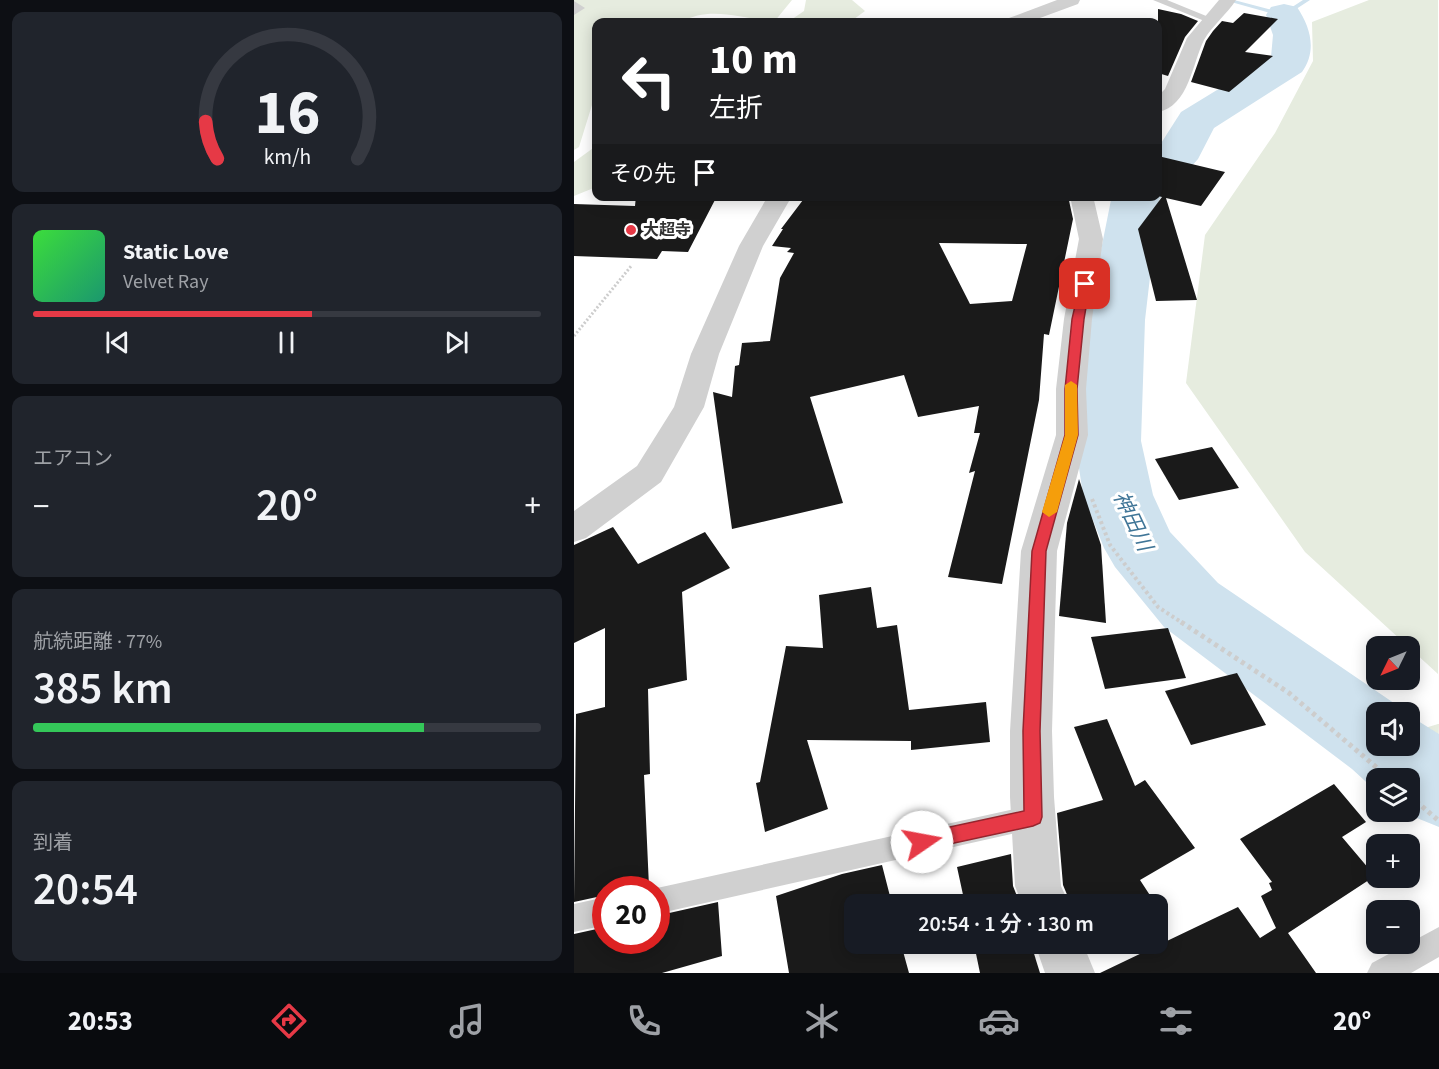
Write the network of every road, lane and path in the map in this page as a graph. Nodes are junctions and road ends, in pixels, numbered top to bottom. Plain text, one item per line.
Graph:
1 (1072, 0) edge
2 (1158, 0) edge
3 (1226, 2) edge
4 (1025, 18) edge
5 (1211, 20) junction
6 (1162, 102) edge
7 (777, 201) edge
8 (1082, 201) edge
9 (632, 265) dead end
10 (574, 336) edge
11 (1065, 456) junction
12 (574, 529) edge
13 (1377, 768) edge
14 (1420, 805) edge
15 (1033, 817) junction
16 (1438, 821) edge
17 (1041, 894) edge
18 (670, 897) edge
19 (592, 914) edge
20 (574, 918) edge
21 (1438, 941) edge
22 (1063, 954) edge
23 (1070, 973) edge
24 (1382, 973) edge

1 - 4 street
2 - 5 lane
3 - 5 street
5 - 6 street
7 - 12 street
8 - 11 street
9 - 10 path
11 - 13 path
11 - 15 street
14 - 16 path
15 - 17 street
15 - 18 lane
19 - 20 lane
21 - 24 lane
22 - 23 street

